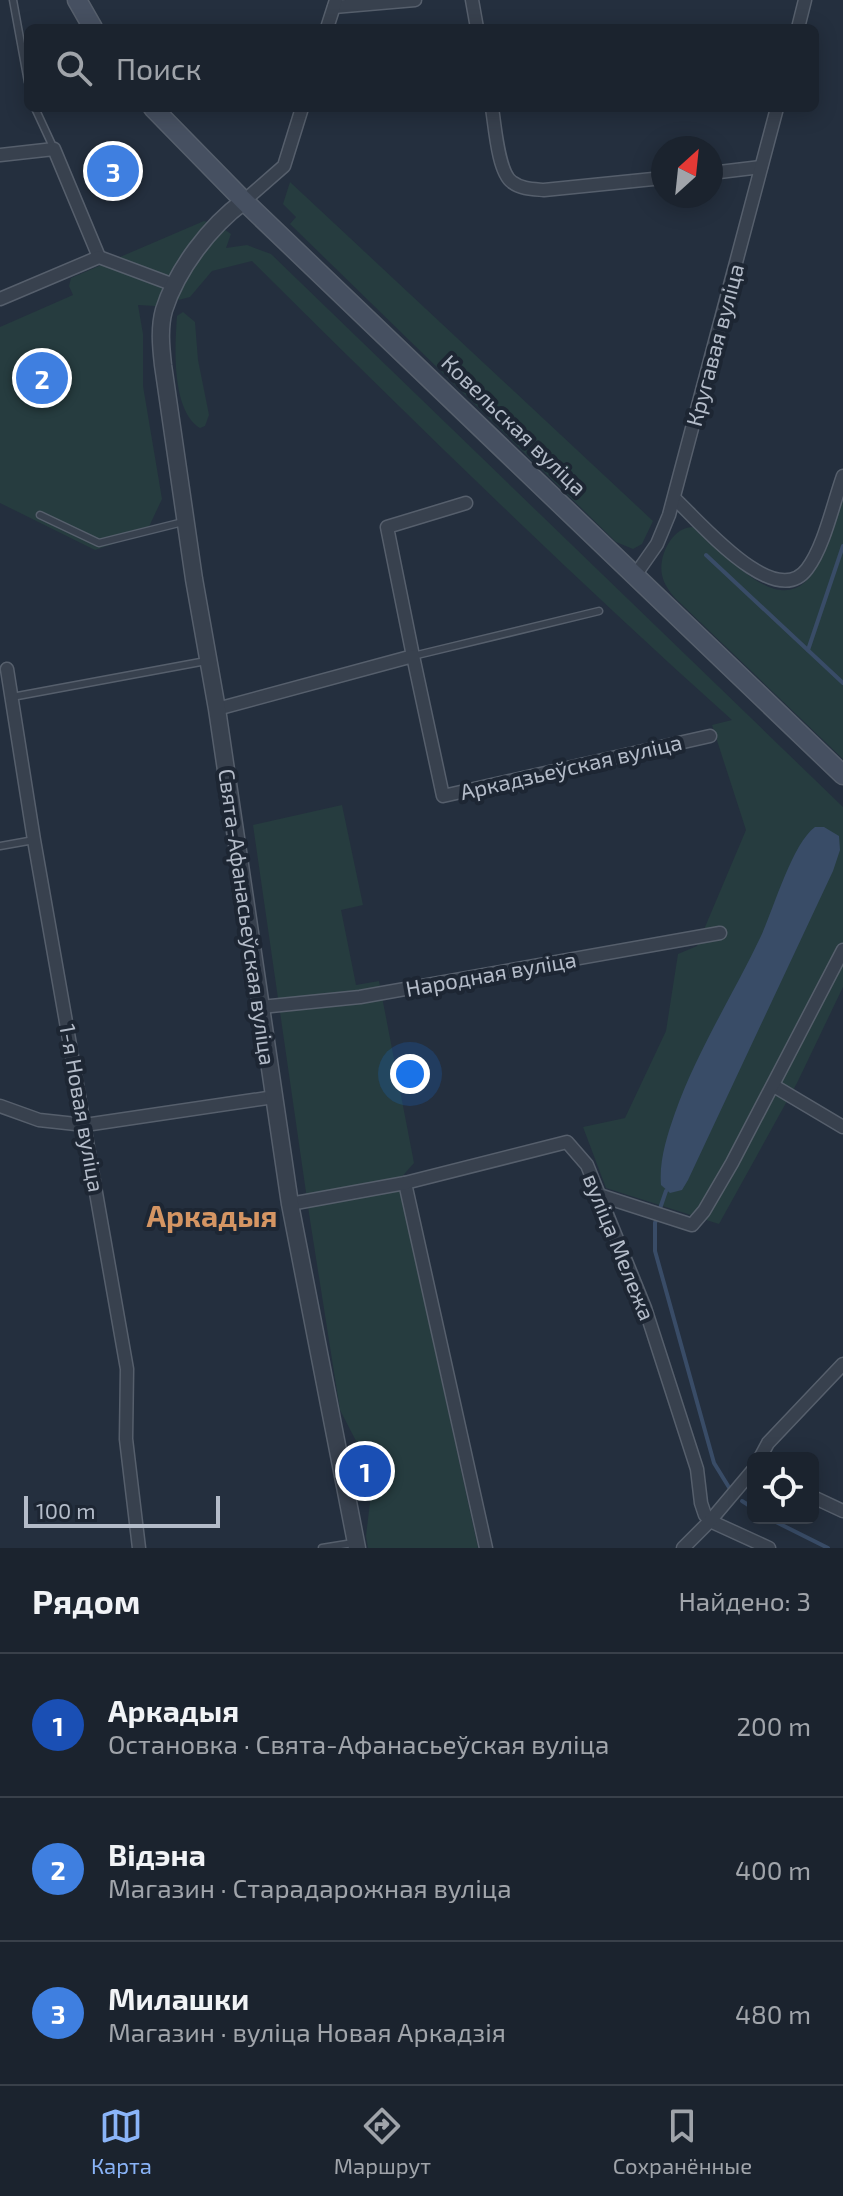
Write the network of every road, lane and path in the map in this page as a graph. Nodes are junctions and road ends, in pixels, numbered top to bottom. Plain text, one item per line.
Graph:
1 (13, 0) edge
2 (77, 0) edge
3 (415, 0) edge
4 (472, 0) edge
5 (805, 0) edge
6 (334, 2) edge
7 (91, 24) edge
8 (328, 24) edge
9 (476, 24) edge
10 (799, 24) edge
11 (24, 60) edge
12 (37, 112) edge
13 (157, 112) edge
14 (301, 112) edge
15 (493, 112) edge
16 (776, 112) edge
17 (54, 149) junction
18 (0, 155) edge
19 (761, 167) junction
20 (723, 172) edge
21 (651, 179) edge
22 (244, 201) junction
23 (99, 257) junction
24 (174, 285) junction
25 (0, 299) edge
26 (843, 476) edge
27 (674, 498) junction
28 (466, 503) dead end
29 (40, 515) dead end
30 (187, 521) junction
31 (636, 574) junction
32 (599, 611) dead end
33 (413, 656) junction
34 (209, 661) junction
35 (7, 669) dead end
36 (12, 697) junction
37 (217, 709) junction
38 (710, 736) dead end
39 (843, 775) edge
40 (34, 840) junction
41 (0, 846) edge
42 (720, 933) dead end
43 (843, 950) edge
44 (261, 1007) junction
45 (774, 1086) junction
46 (274, 1097) junction
47 (0, 1106) edge
48 (85, 1125) junction
49 (843, 1127) edge
50 (405, 1183) junction
51 (599, 1195) junction
52 (290, 1204) junction
53 (843, 1364) edge
54 (763, 1452) edge
55 (747, 1477) edge
56 (819, 1500) edge
57 (843, 1511) edge
58 (710, 1521) junction
59 (357, 1545) edge
60 (139, 1548) edge
61 (322, 1548) edge
62 (486, 1548) edge
63 (683, 1548) edge
64 (769, 1548) edge

1 - 11 lane
2 - 7 main road
3 - 6 street
4 - 9 street
5 - 10 street
6 - 8 street
12 - 17 lane
13 - 22 main road, Ковельская вуліца
14 - 22 street
15 - 21 street
16 - 19 street, Кругавая вуліца
17 - 18 street
17 - 23 street
19 - 20 street
19 - 27 street, Кругавая вуліца
22 - 24 street, Свята-Афанасьеўская вуліца
22 - 31 main road, Ковельская вуліца
23 - 24 street
23 - 25 street
24 - 30 street, Свята-Афанасьеўская вуліца
26 - 27 street
27 - 31 street, Кругавая вуліца
28 - 33 street
29 - 30 lane
30 - 34 street, Свята-Афанасьеўская вуліца
31 - 39 main road, Ковельская вуліца
32 - 33 lane
33 - 37 street
33 - 38 street, Аркадзьеўская вуліца
34 - 36 lane
34 - 37 street, Свята-Афанасьеўская вуліца
35 - 36 street, 1-я Новая вуліца
36 - 40 street, 1-я Новая вуліца
37 - 44 street, Свята-Афанасьеўская вуліца
40 - 41 lane
40 - 48 street, 1-я Новая вуліца
42 - 44 street, Народная вуліца
43 - 45 street
44 - 46 street, Свята-Афанасьеўская вуліца
45 - 49 street
45 - 51 street
46 - 48 street
46 - 52 street, Свята-Афанасьеўская вуліца
47 - 48 street
48 - 60 street, 1-я Новая вуліца
50 - 51 street, вуліца Мележа
50 - 52 street, вуліца Мележа
50 - 62 street
51 - 58 street, вуліца Мележа
52 - 59 street, Свята-Афанасьеўская вуліца
53 - 54 street
55 - 58 street
56 - 57 street
58 - 63 street
58 - 64 street
59 - 61 lane

